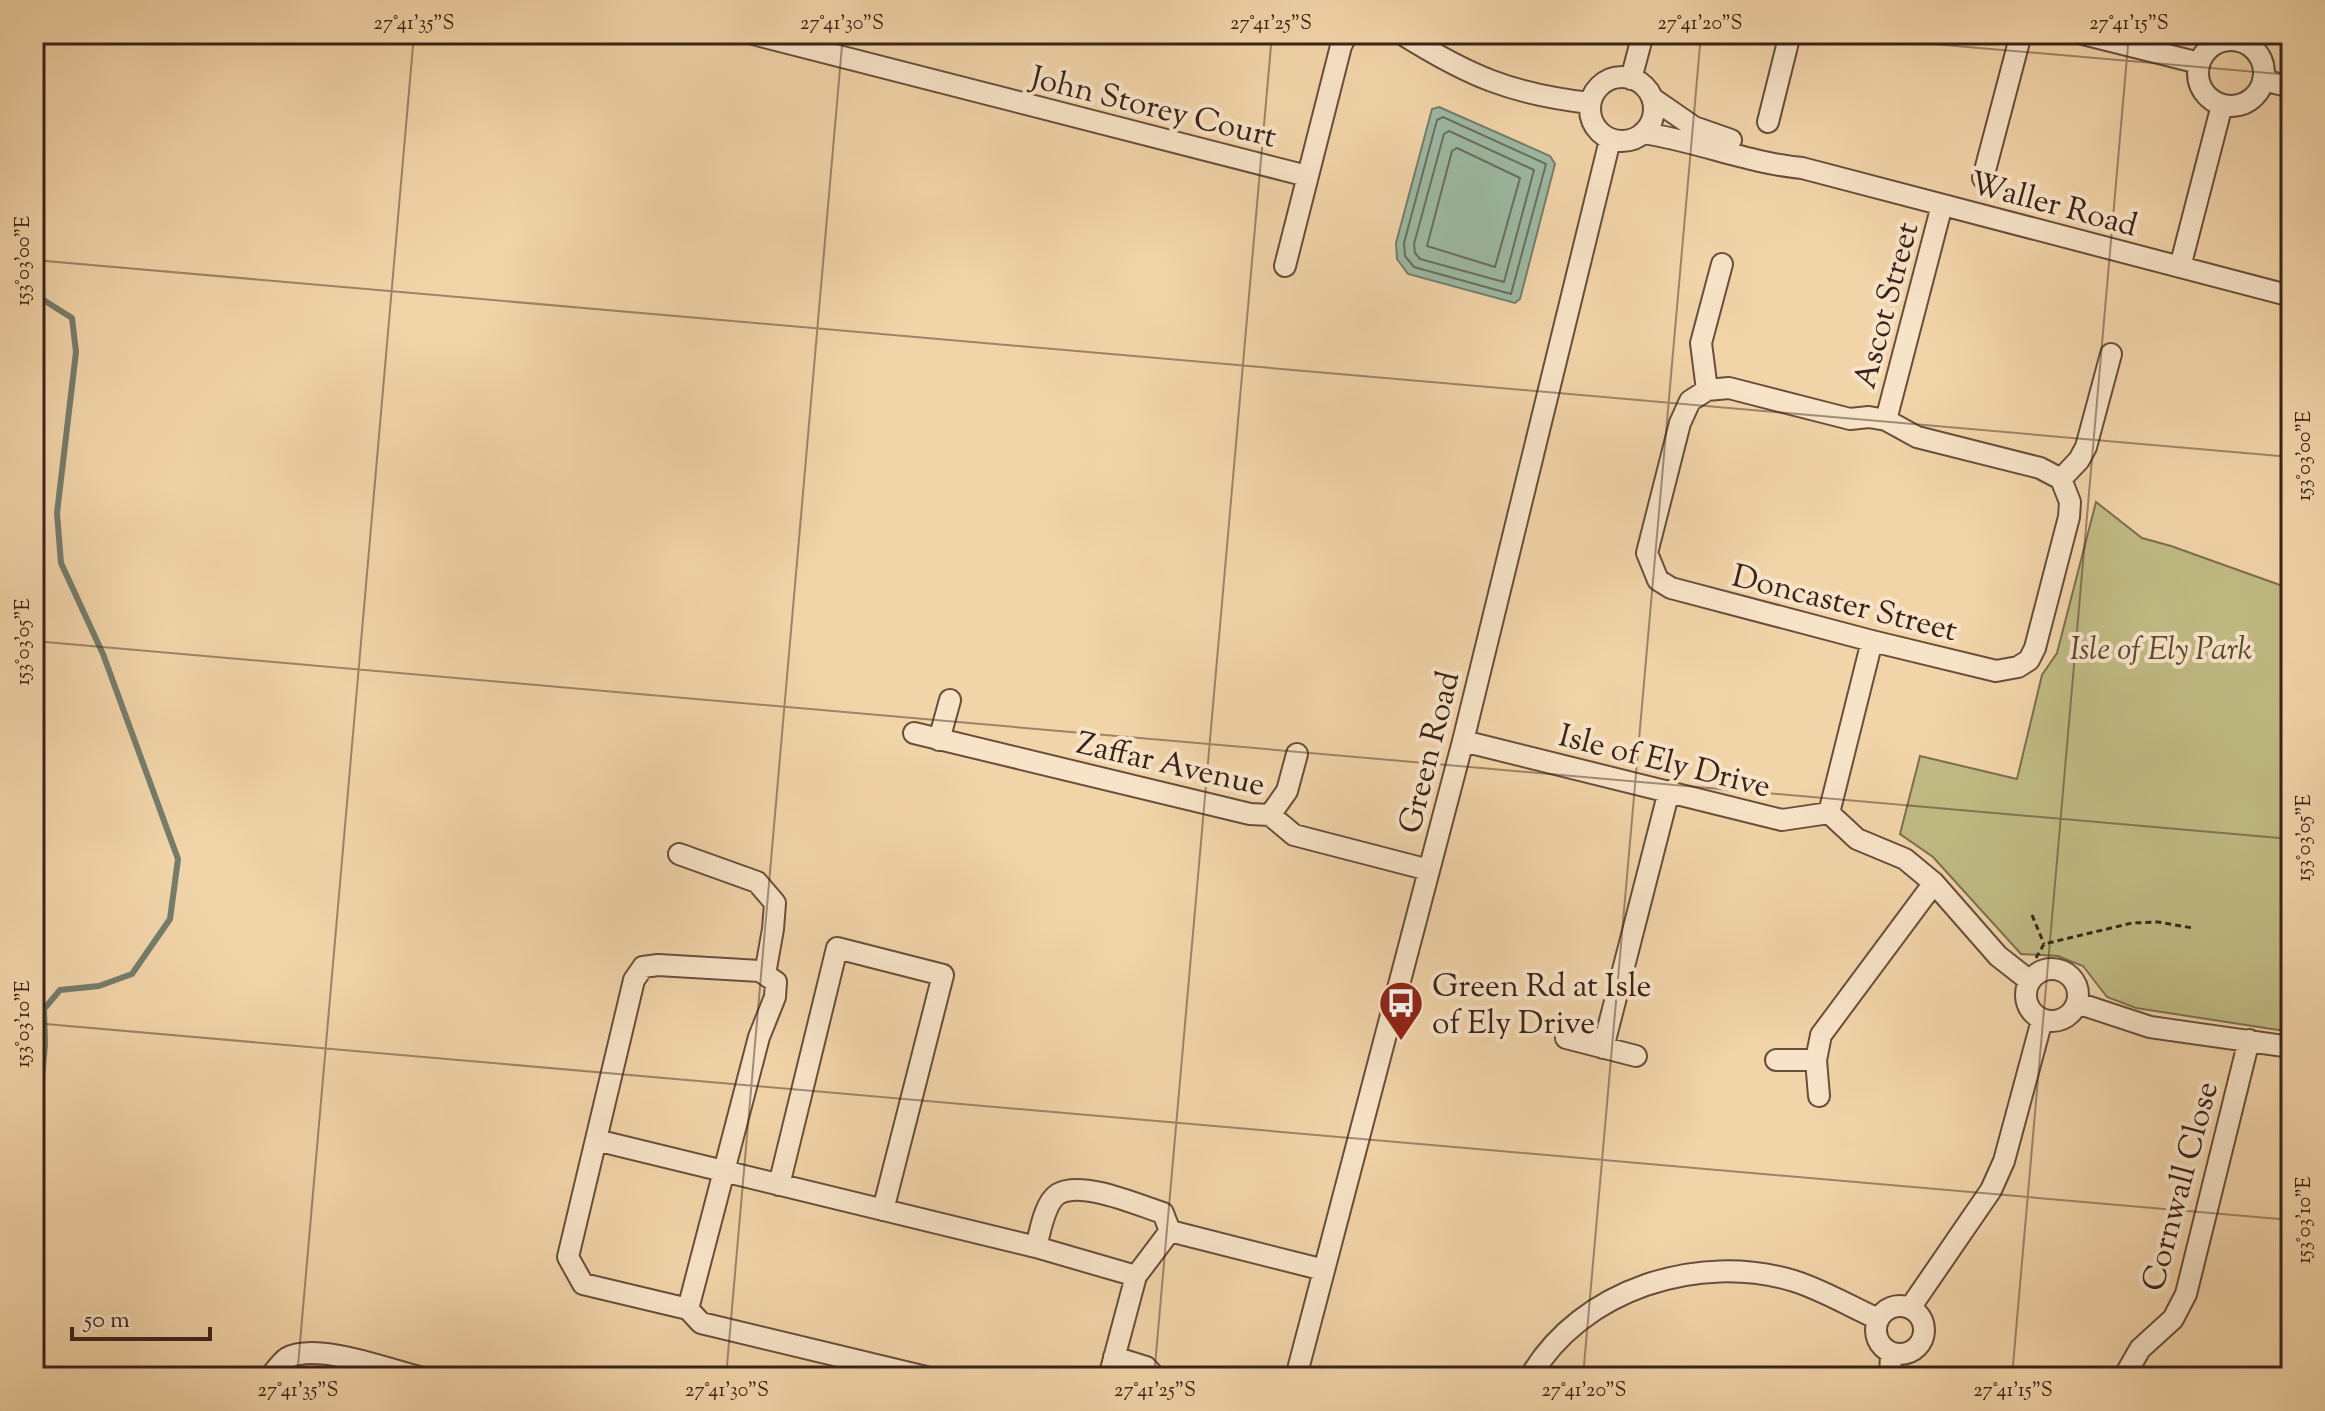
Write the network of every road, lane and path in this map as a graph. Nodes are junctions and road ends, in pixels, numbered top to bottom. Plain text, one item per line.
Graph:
1 (753, 34) edge
2 (1347, 34) edge
3 (1402, 34) edge
4 (1643, 34) edge
5 (1790, 34) edge
6 (2021, 34) edge
7 (2083, 34) edge
8 (2240, 37) edge
9 (2199, 63) junction
10 (1631, 79) junction
11 (2263, 80) junction
12 (2291, 87) edge
13 (1652, 98) junction
14 (1590, 103) junction
15 (2222, 105) junction
16 (1768, 122) dead end
17 (1643, 133) junction
18 (1610, 140) junction
19 (1802, 168) junction
20 (1307, 176) junction
21 (1983, 178) dead end
22 (1942, 205) junction
23 (1722, 264) dead end
24 (1285, 266) dead end
25 (2180, 267) junction
26 (2291, 296) edge
27 (2111, 354) dead end
28 (1707, 390) junction
29 (1886, 420) junction
30 (2061, 479) junction
31 (1872, 641) junction
32 (950, 700) dead end
33 (914, 733) dead end
34 (939, 740) junction
35 (1463, 741) junction
36 (1297, 754) dead end
37 (1669, 791) junction
38 (1829, 813) junction
39 (1270, 815) junction
40 (679, 854) dead end
41 (1429, 870) junction
42 (1934, 883) junction
43 (2032, 915) dead end
44 (2193, 928) dead end
45 (2044, 944) junction
46 (2036, 958) dead end
47 (765, 974) junction
48 (2030, 981) junction
49 (2077, 1003) junction
50 (2042, 1020) junction
51 (1566, 1038) dead end
52 (2249, 1040) junction
53 (2291, 1047) edge
54 (1603, 1048) junction
55 (1636, 1056) dead end
56 (1776, 1060) dead end
57 (1816, 1060) junction
58 (1819, 1096) dead end
59 (596, 1140) junction
60 (725, 1172) junction
61 (779, 1185) junction
62 (883, 1210) junction
63 (1170, 1231) junction
64 (1036, 1247) junction
65 (1324, 1270) junction
66 (1136, 1276) junction
67 (1910, 1308) junction
68 (688, 1309) junction
69 (1878, 1319) junction
70 (1891, 1353) junction
71 (1114, 1357) junction
72 (270, 1377) edge
73 (419, 1377) edge
74 (926, 1377) edge
75 (1109, 1377) edge
76 (1155, 1377) edge
77 (1296, 1377) edge
78 (1530, 1377) edge
79 (1890, 1377) edge
80 (2124, 1377) edge

1 - 20 street, John Storey Court
2 - 20 street
3 - 14 street
4 - 10 street
5 - 16 street
6 - 21 street
7 - 9 street
8 - 9 street
8 - 11 street
9 - 15 street
10 - 13 street
10 - 14 street
11 - 12 street
11 - 15 street
13 - 17 street
13 - 19 street, Waller Road
14 - 18 street
15 - 25 street
17 - 18 street
17 - 19 street, Waller Road
18 - 35 street, Green Road
19 - 22 street, Waller Road
20 - 24 street
22 - 25 street, Waller Road
22 - 29 street, Ascot Street
23 - 28 street
25 - 26 street, Waller Road
27 - 30 street
28 - 29 street
28 - 31 street, Doncaster Street
29 - 30 street
30 - 31 street, Doncaster Street
31 - 38 street
32 - 34 street
33 - 34 street, Zaffar Avenue
34 - 39 street, Zaffar Avenue
35 - 37 street, Isle of Ely Drive
35 - 41 street, Green Road
36 - 39 street
37 - 38 street, Isle of Ely Drive
37 - 54 street
38 - 42 street
39 - 41 street, Zaffar Avenue
40 - 47 street
41 - 65 street, Green Road
42 - 48 street
42 - 57 street
43 - 45 path
44 - 45 path
45 - 46 path
47 - 59 street
47 - 60 street
48 - 49 street
48 - 50 street
49 - 50 street
49 - 52 street
50 - 67 street
51 - 54 street
52 - 53 street
52 - 80 street, Cornwall Close
54 - 55 street
56 - 57 street
57 - 58 street
59 - 60 street
59 - 68 street
60 - 61 street
60 - 68 street
61 - 62 street
61 - 62 street
62 - 64 street
63 - 64 street
63 - 65 street
63 - 66 street
64 - 66 street
65 - 77 street, Green Road
66 - 71 street
67 - 69 street
67 - 70 street
68 - 74 street
69 - 70 street
69 - 78 street
70 - 79 street
71 - 75 street
71 - 76 street
72 - 73 street

